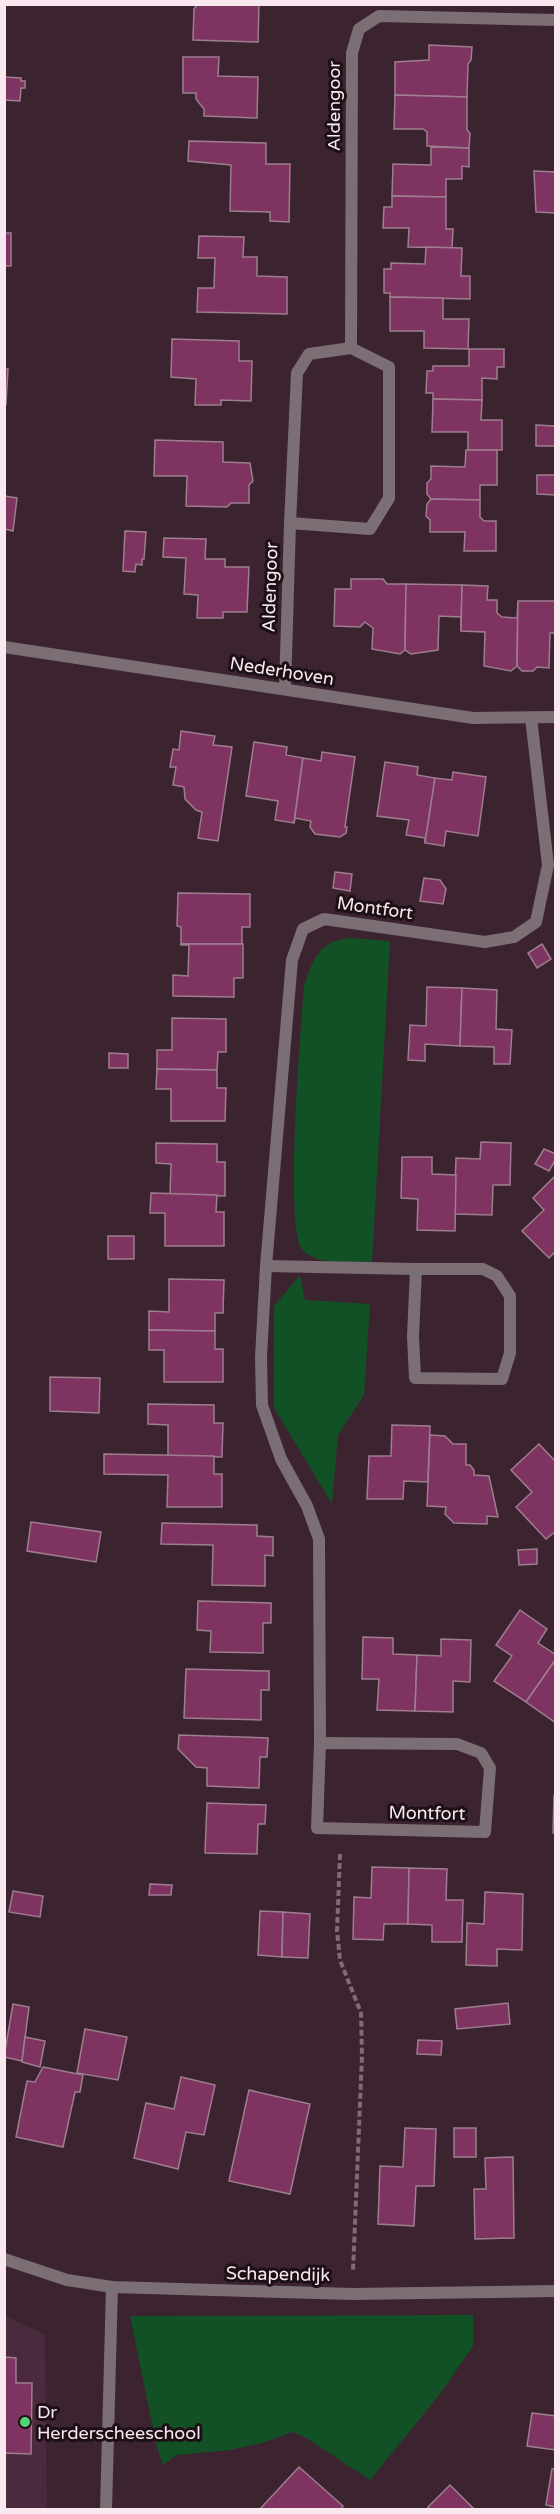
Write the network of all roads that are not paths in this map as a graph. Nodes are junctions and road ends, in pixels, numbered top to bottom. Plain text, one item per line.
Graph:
1 (555, 20) edge
2 (351, 348) junction
3 (290, 522) junction
4 (4, 647) edge
5 (285, 689) junction
6 (555, 717) edge
7 (531, 718) junction
8 (266, 1266) junction
9 (416, 1269) junction
10 (320, 1743) junction
11 (4, 2259) edge
12 (112, 2287) junction
13 (555, 2291) edge
14 (106, 2510) edge

1 - 2 street, Aldengoor
2 - 3 street, Aldengoor
2 - 3 street, Aldengoor
3 - 5 street, Aldengoor
4 - 5 street, Nederhoven
5 - 7 street, Nederhoven
6 - 7 street, Nederhoven
7 - 8 street, Montfort
8 - 9 street
8 - 10 street, Montfort
9 - 9 street
10 - 10 street, Montfort
11 - 12 street, Schapendijk
12 - 13 street, Schapendijk
12 - 14 street

